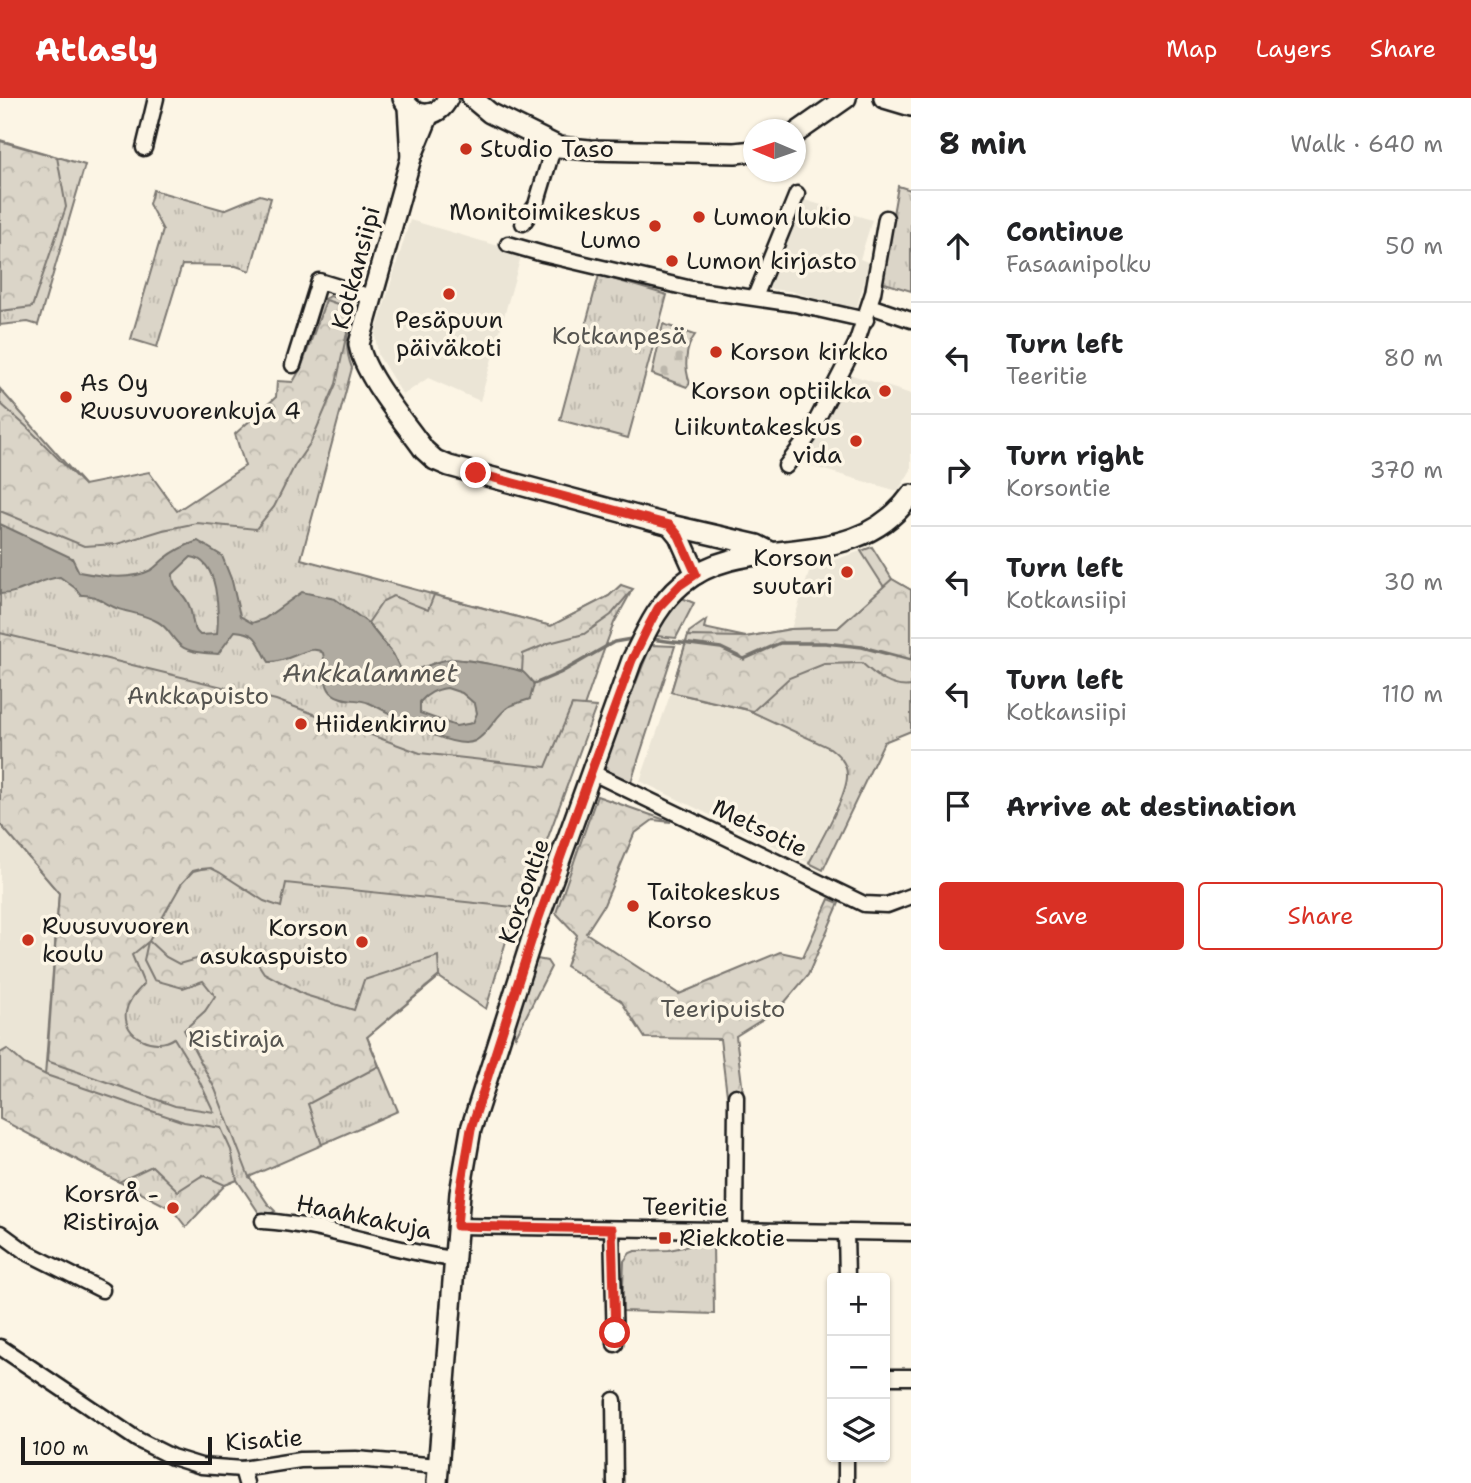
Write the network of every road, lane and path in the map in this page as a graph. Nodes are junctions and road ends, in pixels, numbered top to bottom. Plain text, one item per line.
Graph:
1 (156, 98) edge
2 (472, 98) edge
3 (846, 98) edge
4 (884, 98) edge
5 (405, 102) edge
6 (911, 106) edge
7 (440, 107) edge
8 (490, 113) junction
9 (806, 126) edge
10 (554, 145) junction
11 (144, 148) dead end
12 (743, 152) edge
13 (411, 158) junction
14 (797, 194) dead end
15 (886, 218) dead end
16 (523, 223) dead end
17 (508, 244) dead end
18 (372, 297) junction
19 (755, 297) junction
20 (868, 313) junction
21 (911, 320) edge
22 (293, 365) dead end
23 (786, 466) dead end
24 (911, 495) edge
25 (670, 525) junction
26 (695, 531) junction
27 (773, 553) junction
28 (704, 569) junction
29 (591, 772) junction
30 (911, 896) edge
31 (736, 1096) dead end
32 (264, 1221) dead end
33 (457, 1226) junction
34 (612, 1229) junction
35 (735, 1231) junction
36 (846, 1232) junction
37 (0, 1233) edge
38 (911, 1233) edge
39 (454, 1259) junction
40 (848, 1273) edge
41 (102, 1290) dead end
42 (615, 1344) dead end
43 (0, 1347) edge
44 (890, 1377) edge
45 (911, 1377) edge
46 (614, 1400) dead end
47 (846, 1462) edge
48 (438, 1474) edge
49 (244, 1476) edge
50 (615, 1483) edge
51 (846, 1483) edge

1 - 11 street
2 - 8 main road
3 - 9 main road
4 - 6 main road
5 - 7 main road
5 - 13 main road, Kotkansiipi
7 - 8 main road
7 - 13 main road, Kotkansiipi
8 - 10 main road
10 - 12 main road
10 - 16 street
13 - 18 main road, Kotkansiipi
14 - 19 street
15 - 20 street
17 - 19 street
18 - 22 street
18 - 25 main road, Kotkansiipi
19 - 20 street
20 - 21 street
20 - 23 street
24 - 27 main road, Korsontie
25 - 26 main road, Kotkansiipi
25 - 28 main road
26 - 27 main road, Kotkansiipi
26 - 28 main road
27 - 28 main road, Korsontie
28 - 29 main road, Korsontie
29 - 30 street, Metsotie
29 - 33 main road, Korsontie
31 - 35 street
32 - 39 street, Haahkakuja
33 - 34 street, Teeritie
33 - 39 main road, Korsontie
34 - 35 street, Teeritie
34 - 42 street
35 - 36 street, Teeritie
36 - 38 street, Teeritie
36 - 40 street
37 - 41 street
39 - 48 main road, Korsontie
43 - 49 street, Kisatie
44 - 45 street
46 - 50 street
47 - 51 street
48 - 49 street, Kisatie

